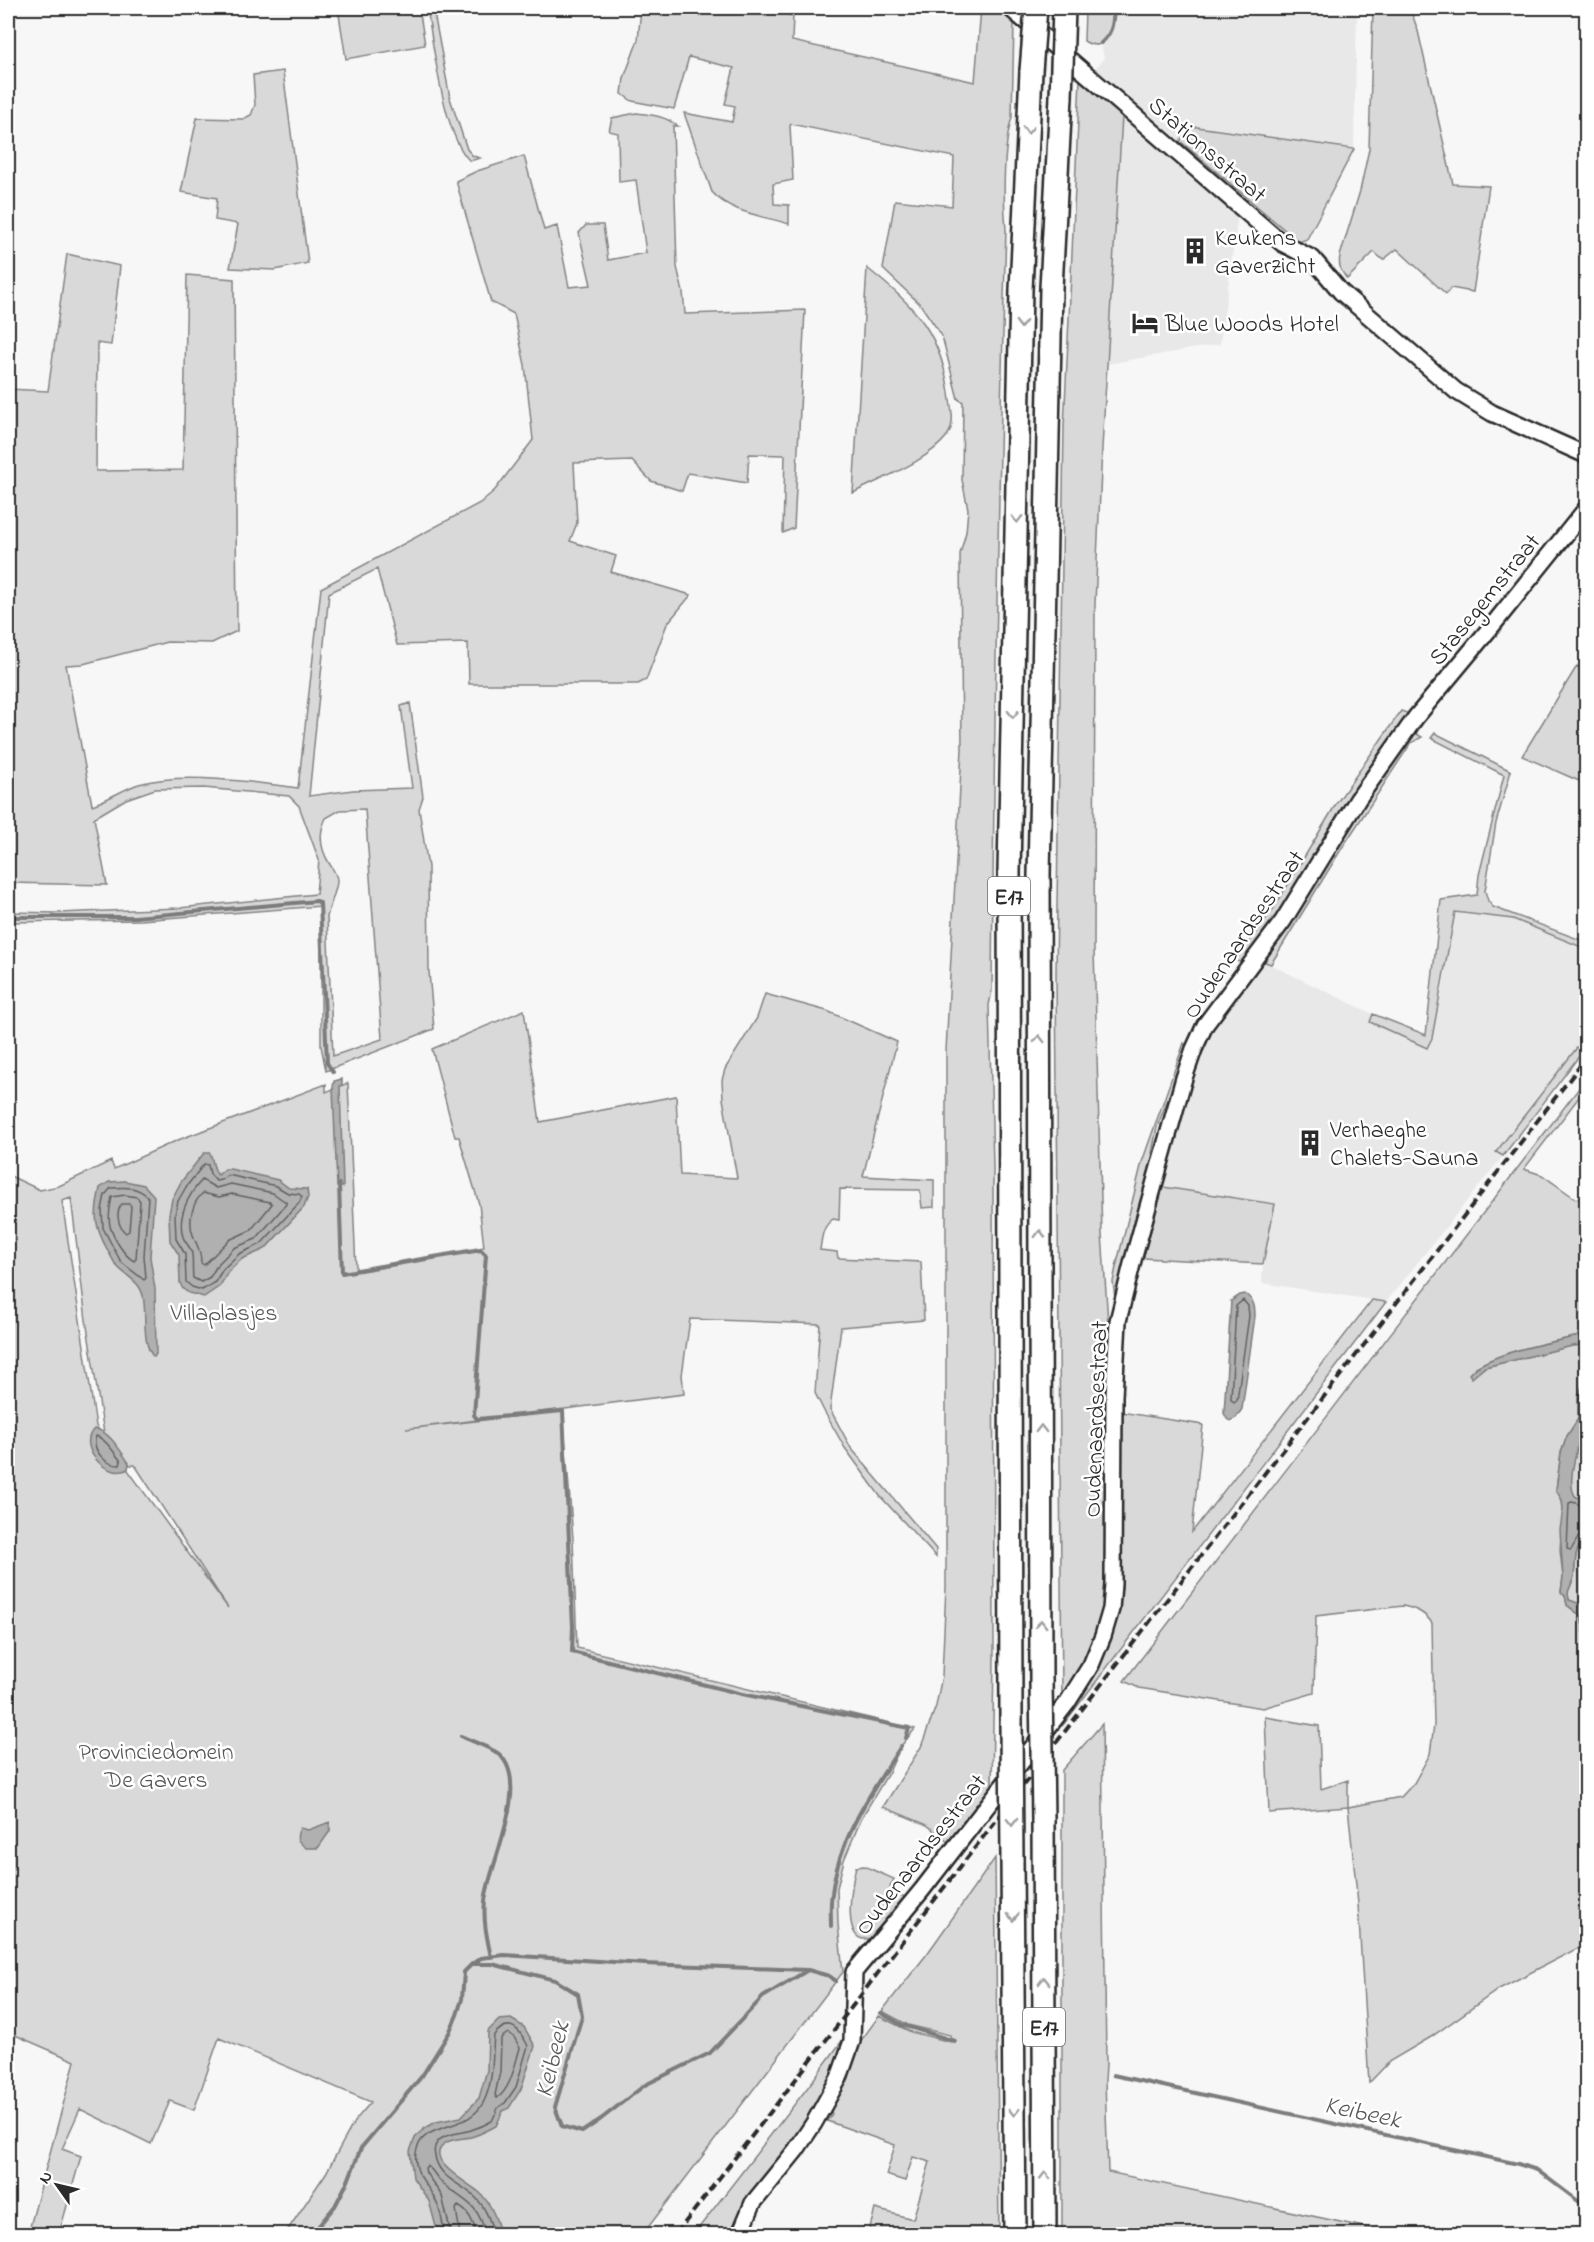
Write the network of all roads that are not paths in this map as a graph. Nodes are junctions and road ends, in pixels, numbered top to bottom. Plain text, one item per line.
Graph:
1 (1010, 8) edge
2 (1036, 8) edge
3 (1064, 8) edge
4 (1587, 455) edge
5 (1587, 509) edge
6 (1416, 717) joint
7 (740, 2235) edge
8 (1016, 2235) edge
9 (1045, 2235) edge

1 - 4 street, Stationsstraat
2 -> 8 highway, E17, bridge
9 -> 3 highway, E17, bridge
5 - 6 street, Stasegemstraat
6 - 7 street, Oudenaardsestraat

